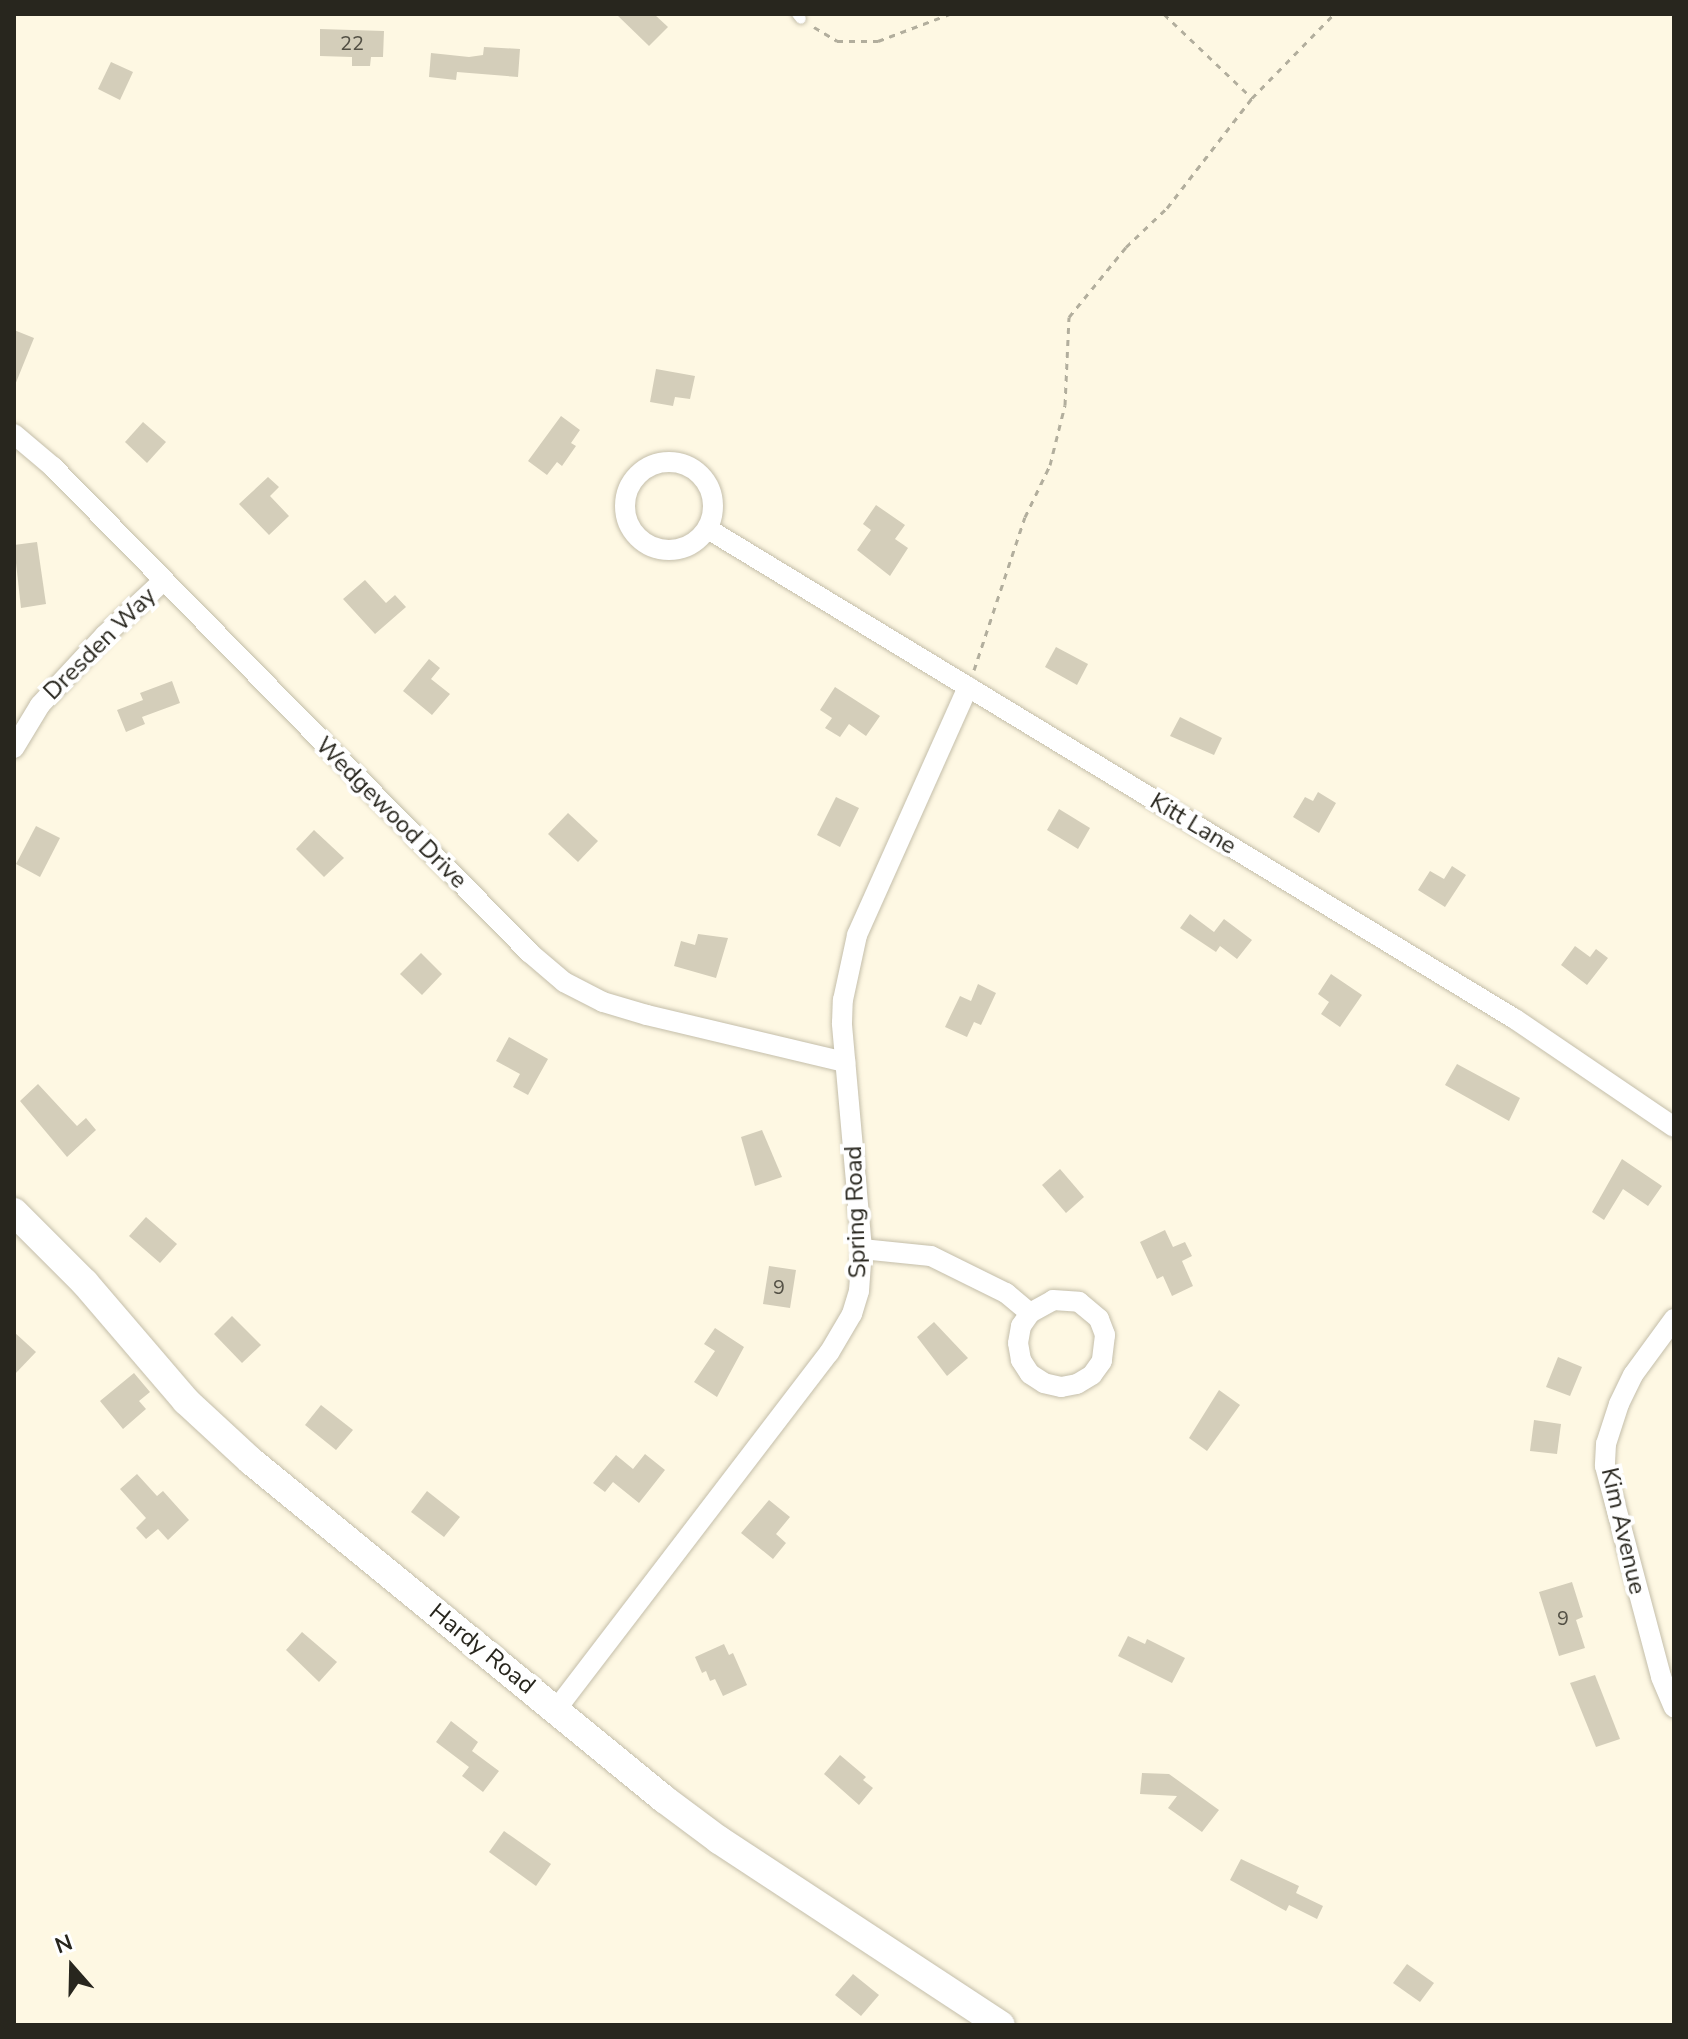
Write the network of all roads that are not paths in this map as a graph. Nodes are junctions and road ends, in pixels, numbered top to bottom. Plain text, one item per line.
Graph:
1 (14, 434) edge
2 (708, 529) junction
3 (162, 582) junction
4 (968, 687) junction
5 (14, 748) edge
6 (845, 1062) junction
7 (1674, 1127) edge
8 (14, 1212) edge
9 (862, 1249) junction
10 (1030, 1313) junction
11 (1674, 1319) edge
12 (1674, 1707) edge
13 (555, 1711) junction
14 (1001, 2025) edge

1 - 3 street, Wedgewood Drive
2 - 2 street
2 - 4 street, Kitt Lane
3 - 5 street, Dresden Way
3 - 6 street, Wedgewood Drive
4 - 6 street, Spring Road
4 - 7 street, Kitt Lane
6 - 9 street, Spring Road
8 - 13 street, Hardy Road
9 - 10 street
9 - 13 street, Spring Road
10 - 10 street
11 - 12 street, Kim Avenue
13 - 14 street, Hardy Road

